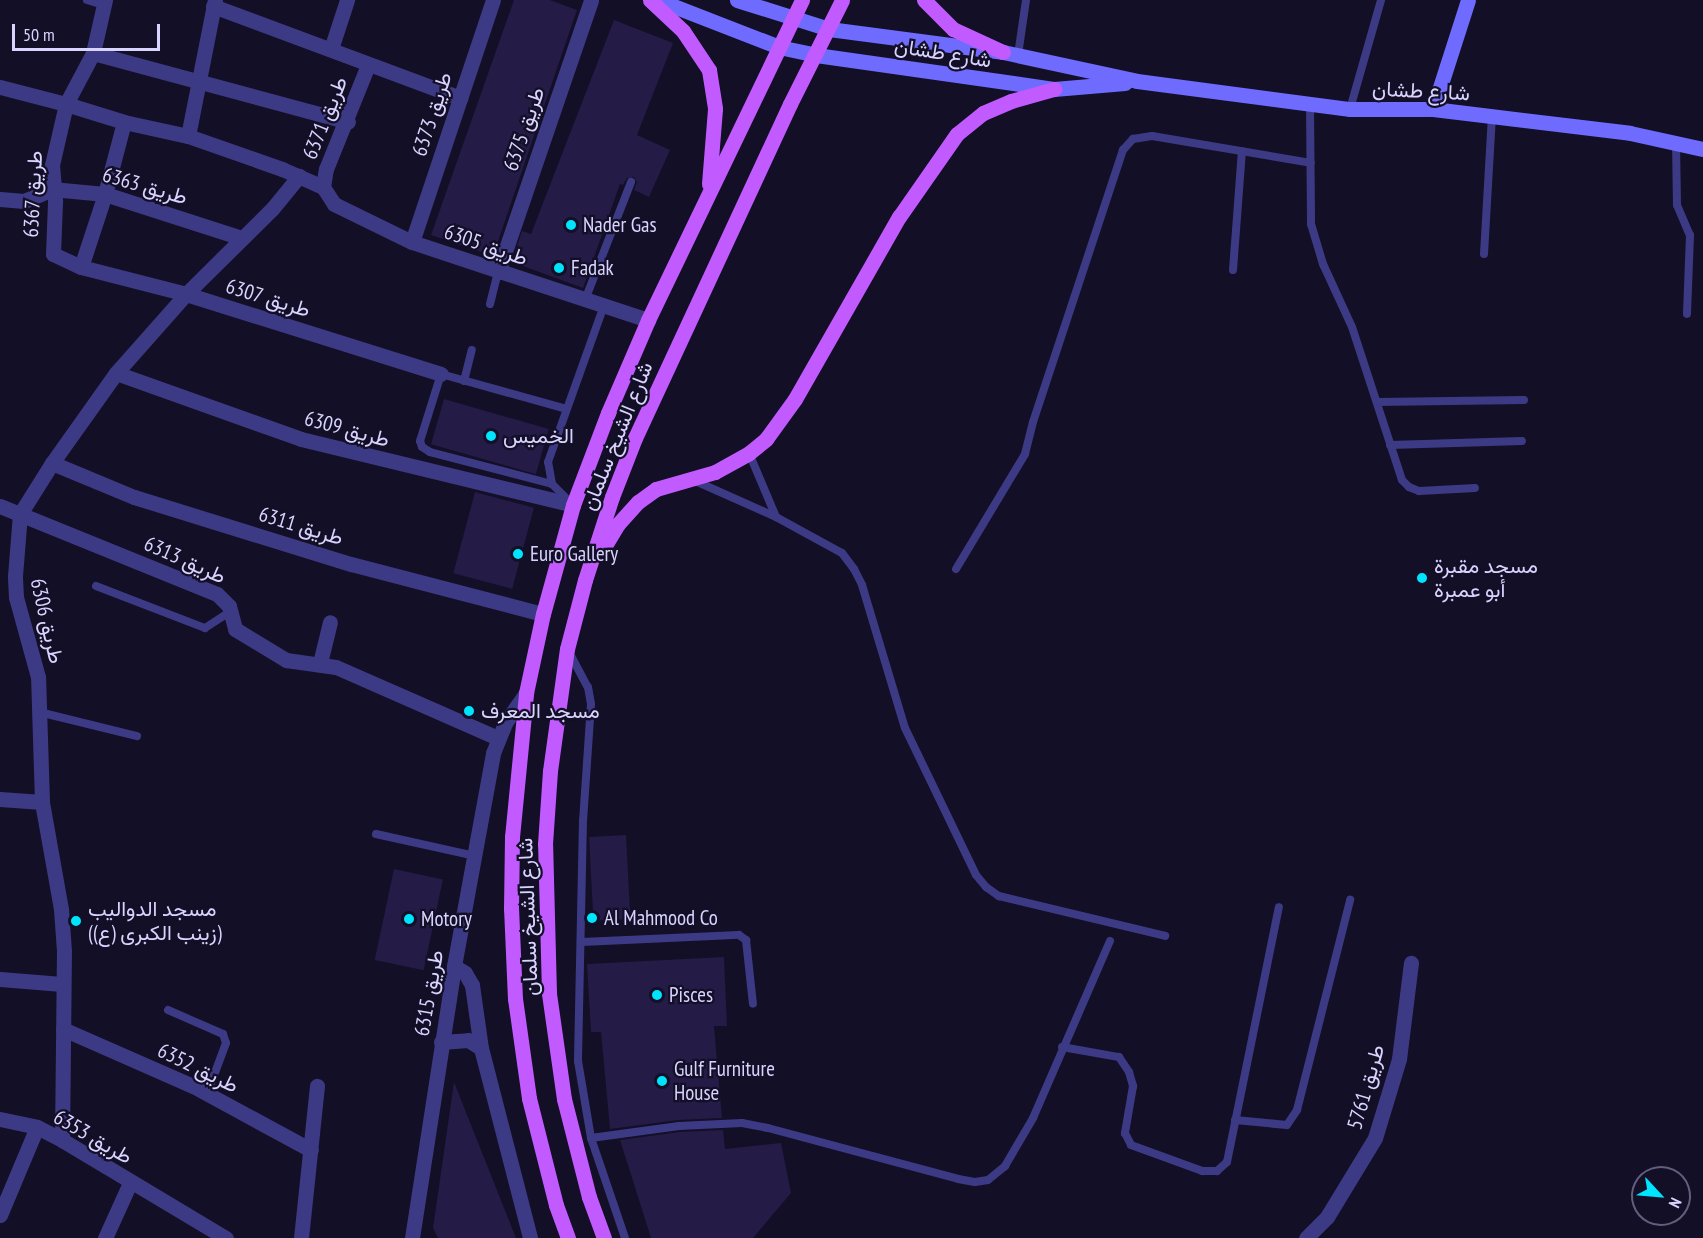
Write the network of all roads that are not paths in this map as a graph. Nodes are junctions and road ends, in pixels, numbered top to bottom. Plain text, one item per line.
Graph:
1 (87, 0) edge
2 (347, 0) edge
3 (493, 0) edge
4 (591, 0) edge
5 (650, 0) edge
6 (658, 0) edge
7 (737, 0) edge
8 (802, 0) edge
9 (842, 0) edge
10 (924, 0) edge
11 (1026, 0) edge
12 (1381, 0) edge
13 (1468, 0) edge
14 (104, 3) edge
15 (214, 3) edge
16 (794, 18) junction
17 (829, 29) junction
18 (779, 46) junction
19 (331, 49) junction
20 (93, 53) junction
21 (1010, 53) junction
22 (816, 55) junction
23 (368, 65) junction
24 (200, 81) junction
25 (1137, 81) junction
26 (0, 87) edge
27 (1054, 89) junction
28 (460, 98) junction
29 (66, 104) junction
30 (1310, 105) junction
31 (1350, 109) junction
32 (1432, 109) junction
33 (1492, 117) junction
34 (348, 122) junction
35 (124, 123) junction
36 (188, 136) junction
37 (1676, 142) junction
38 (1703, 148) edge
39 (1242, 151) junction
40 (1311, 163) junction
41 (299, 176) junction
42 (631, 182) dead end
43 (323, 187) junction
44 (52, 189) junction
45 (105, 194) junction
46 (708, 194) junction
47 (0, 199) edge
48 (242, 238) junction
49 (412, 242) junction
50 (1484, 254) dead end
51 (81, 267) junction
52 (1233, 270) dead end
53 (498, 273) junction
54 (186, 294) junction
55 (585, 300) junction
56 (490, 304) dead end
57 (604, 306) junction
58 (1688, 314) dead end
59 (648, 320) junction
60 (472, 350) dead end
61 (116, 373) junction
62 (441, 374) junction
63 (464, 381) junction
64 (1524, 400) dead end
65 (1377, 402) junction
66 (566, 409) junction
67 (1522, 441) dead end
68 (1390, 445) junction
69 (749, 453) junction
70 (51, 463) junction
71 (689, 478) junction
72 (552, 484) junction
73 (1475, 488) dead end
74 (573, 505) junction
75 (0, 506) edge
76 (20, 514) junction
77 (776, 517) junction
78 (956, 569) dead end
79 (585, 580) junction
80 (96, 586) dead end
81 (230, 612) junction
82 (543, 614) junction
83 (330, 622) dead end
84 (567, 649) junction
85 (320, 663) junction
86 (526, 693) junction
87 (39, 712) junction
88 (137, 736) dead end
89 (498, 738) junction
90 (0, 799) edge
91 (42, 802) junction
92 (376, 834) dead end
93 (476, 856) junction
94 (1350, 900) dead end
95 (1280, 907) dead end
96 (1165, 936) dead end
97 (1110, 941) dead end
98 (582, 942) junction
99 (1411, 963) dead end
100 (454, 966) junction
101 (0, 979) edge
102 (62, 984) junction
103 (753, 1004) dead end
104 (168, 1010) dead end
105 (63, 1029) junction
106 (441, 1042) junction
107 (1062, 1047) junction
108 (481, 1048) junction
109 (317, 1086) dead end
110 (207, 1094) junction
111 (0, 1119) edge
112 (1235, 1120) junction
113 (37, 1127) junction
114 (591, 1138) junction
115 (62, 1140) junction
116 (311, 1150) junction
117 (130, 1183) junction
118 (0, 1215) edge
119 (201, 1232) edge
120 (105, 1238) edge
121 (226, 1238) edge
122 (301, 1238) edge
123 (412, 1238) edge
124 (530, 1238) edge
125 (568, 1238) edge
126 (604, 1238) edge
127 (625, 1238) edge
128 (1306, 1238) edge

1 - 14 lane, طريق 6367
2 - 19 street, طريق 6371
3 - 28 street, طريق 6373
4 - 53 street, طريق 6375
5 - 46 main road
6 - 18 street, شارع طشان
7 - 16 street, شارع طشان
8 - 16 main road, شارع الشيخ سلمان
9 - 17 main road, شارع الشيخ سلمان
10 - 21 main road
11 - 21 lane
12 - 31 lane
13 - 32 street
14 - 20 street, طريق 6367
15 - 19 street, طريق 6371
15 - 24 street
16 - 17 street, شارع طشان
16 - 18 main road, شارع الشيخ سلمان
17 - 21 street, شارع طشان
17 - 22 main road, شارع الشيخ سلمان
18 - 22 street, شارع طشان
18 - 46 main road, شارع الشيخ سلمان
19 - 23 street, طريق 6371
20 - 24 street
20 - 29 street, طريق 6367
21 - 25 street, شارع طشان
22 - 27 street, شارع طشان
22 - 79 main road, شارع الشيخ سلمان
23 - 28 street, طريق 6371
23 - 34 street, طريق 6371
24 - 34 street
24 - 36 street
25 - 27 street, شارع طشان
25 - 30 street, شارع طشان
26 - 29 street
27 - 69 main road
28 - 49 street, طريق 6373
29 - 35 street
29 - 44 street, طريق 6367
30 - 31 street, شارع طشان
30 - 40 lane
31 - 32 street, شارع طشان
32 - 33 street, شارع طشان
33 - 37 street, شارع طشان
33 - 50 lane
34 - 43 street, طريق 6371
35 - 36 street
35 - 45 street
36 - 41 street
37 - 38 street, شارع طشان
37 - 58 lane
39 - 40 lane
39 - 52 lane
39 - 78 lane
40 - 65 lane
41 - 43 street
41 - 48 street, طريق 6306
42 - 55 lane
43 - 49 street, طريق 6305
44 - 45 street, طريق 6363
44 - 47 street, طريق 6363
44 - 51 street, طريق 6367
45 - 48 street, طريق 6363
45 - 51 street
46 - 59 main road, شارع الشيخ سلمان
48 - 54 street, طريق 6306
49 - 53 street, طريق 6305
51 - 54 street, طريق 6307
53 - 55 street, طريق 6305
53 - 56 lane
54 - 61 street, طريق 6306
54 - 62 street, طريق 6307
55 - 57 street, طريق 6305
57 - 59 street, طريق 6305
57 - 66 lane
59 - 74 main road, شارع الشيخ سلمان
60 - 63 lane
61 - 70 street, طريق 6306
61 - 74 street, طريق 6309
62 - 63 lane
62 - 72 lane
63 - 66 lane
64 - 65 lane
65 - 68 lane
66 - 72 lane
67 - 68 lane
68 - 73 lane
69 - 71 main road
69 - 77 lane
70 - 76 street, طريق 6306
70 - 82 street, طريق 6311
71 - 77 lane
71 - 79 main road
72 - 74 lane
74 - 82 main road, شارع الشيخ سلمان
75 - 76 street, طريق 6313
76 - 81 street, طريق 6313
76 - 87 street, طريق 6306
77 - 96 lane
79 - 84 main road, شارع الشيخ سلمان
80 - 81 lane
81 - 85 street, طريق 6313
82 - 86 main road, شارع الشيخ سلمان
83 - 85 street
84 - 98 lane
84 - 126 main road, شارع الشيخ سلمان
85 - 89 street, طريق 6313
86 - 89 street, طريق 6315
86 - 125 main road, شارع الشيخ سلمان
87 - 88 lane
87 - 91 street, طريق 6306
89 - 93 street, طريق 6315
90 - 91 street
91 - 102 street, طريق 6306
92 - 93 lane
93 - 100 street, طريق 6315
94 - 112 lane
95 - 112 lane
97 - 107 lane
98 - 103 lane
98 - 114 lane
99 - 128 street, طريق 5761
100 - 106 street, طريق 6315
100 - 108 street
101 - 102 street
102 - 105 street, طريق 6306
104 - 110 lane
105 - 110 street, طريق 6352
105 - 115 street, طريق 6306
106 - 108 street
106 - 123 street, طريق 6315
107 - 112 lane
107 - 114 lane
108 - 124 street
109 - 116 street
110 - 116 street, طريق 6352
111 - 113 street, طريق 6353
113 - 115 street, طريق 6353
113 - 118 street
114 - 127 lane
115 - 117 street, طريق 6353
116 - 122 street
117 - 119 street, طريق 6353
117 - 120 street, طريق 6353
119 - 121 street, طريق 6353

